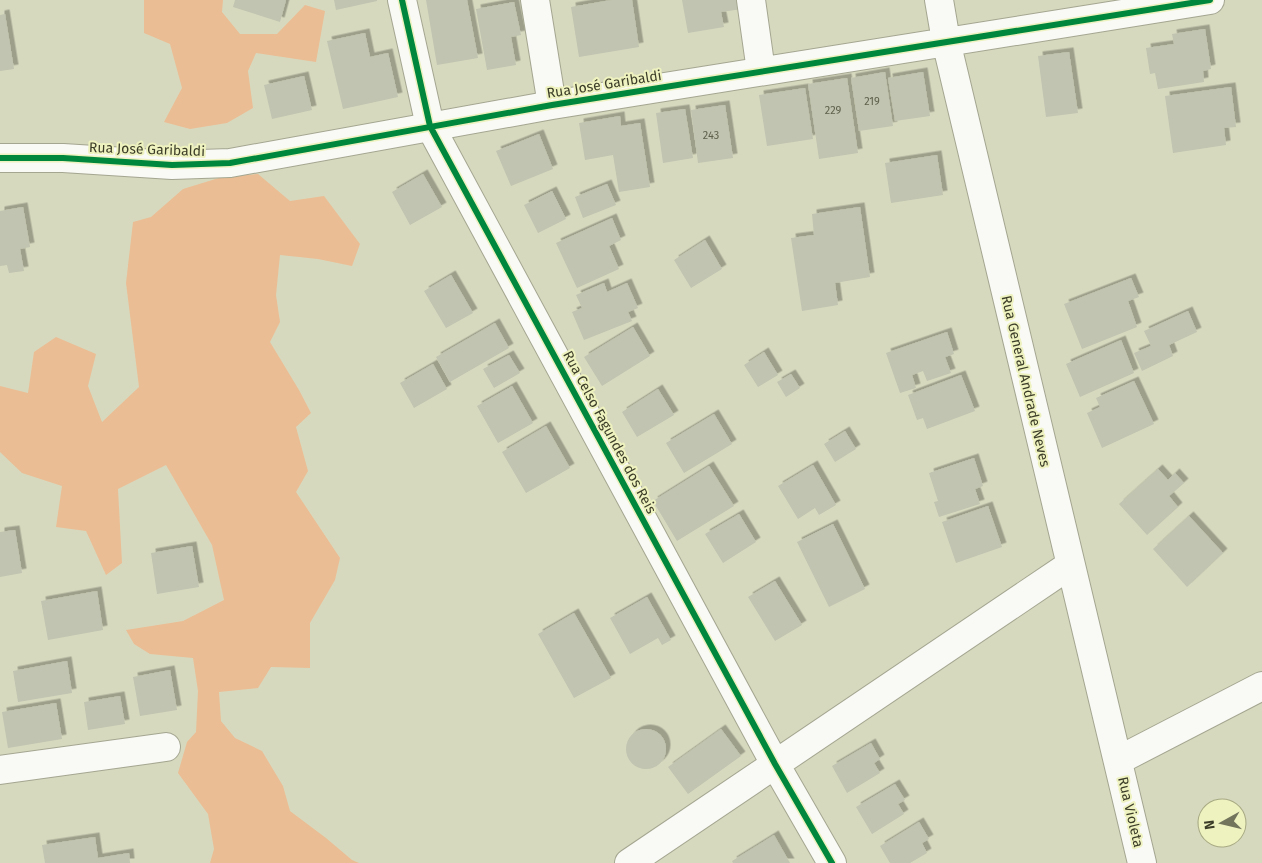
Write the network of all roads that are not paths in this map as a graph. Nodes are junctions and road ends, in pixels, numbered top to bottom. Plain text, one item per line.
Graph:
1 (402, 0) edge
2 (535, 0) edge
3 (751, 0) edge
4 (939, 0) edge
5 (1210, 0) edge
6 (946, 41) junction
7 (761, 71) junction
8 (552, 105) junction
9 (430, 126) junction
10 (0, 158) edge
11 (1070, 564) junction
12 (1262, 686) edge
13 (166, 747) dead end
14 (1119, 760) junction
15 (775, 764) junction
16 (0, 770) edge
17 (629, 863) edge
18 (832, 863) edge
19 (1142, 863) edge

1 - 9 street, Rua Celso Fagundes dos Reis
2 - 8 street
3 - 7 street
4 - 6 street, Rua General Andrade Neves
5 - 6 street, Rua José Garibaldi
6 - 7 street, Rua José Garibaldi
6 - 11 street, Rua General Andrade Neves
7 - 8 street, Rua José Garibaldi
8 - 9 street, Rua José Garibaldi
9 - 10 street, Rua José Garibaldi
9 - 15 street, Rua Celso Fagundes dos Reis
11 - 14 street, Rua General Andrade Neves
11 - 15 street
12 - 14 street
13 - 16 street
14 - 19 street, Rua Violeta
15 - 17 street
15 - 18 street, Rua Celso Fagundes dos Reis

